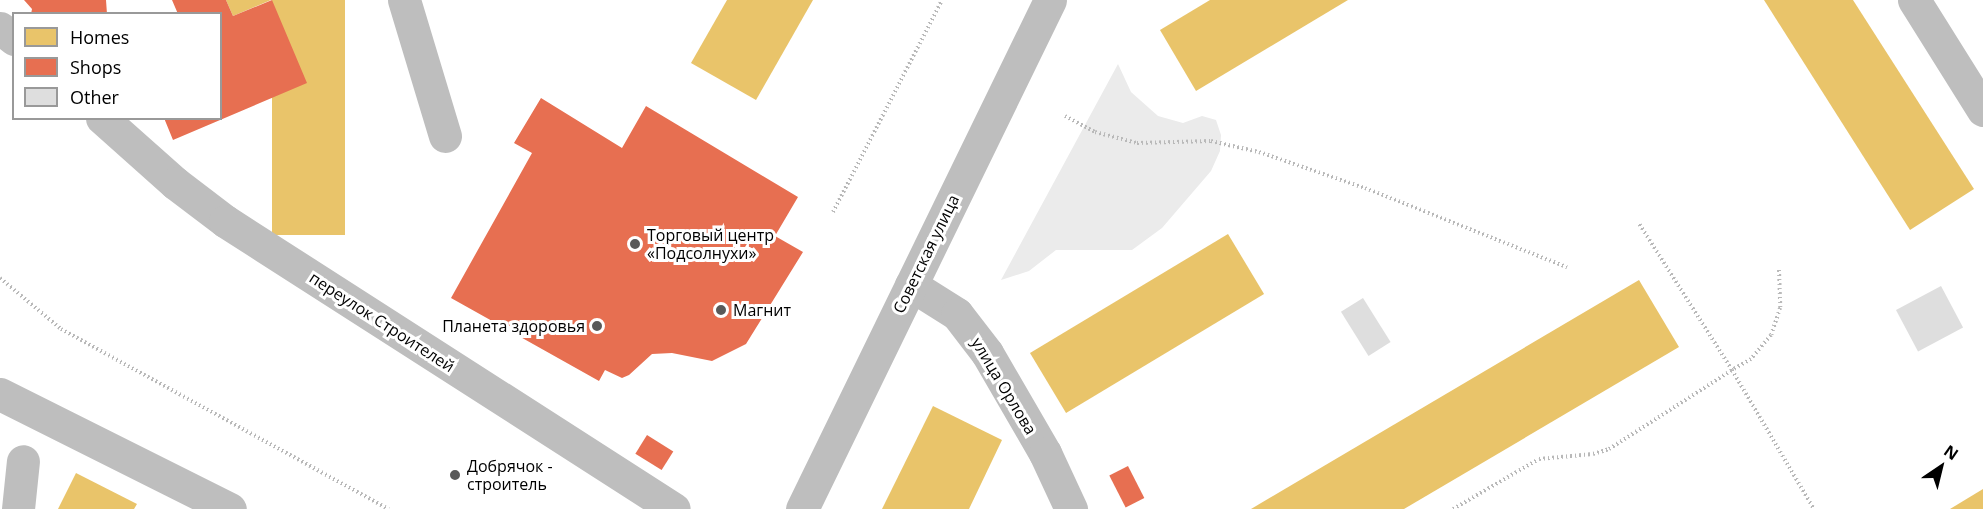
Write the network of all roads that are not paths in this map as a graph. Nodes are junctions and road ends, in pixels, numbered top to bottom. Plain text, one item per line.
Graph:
1 (404, 0) edge
2 (1050, 0) edge
3 (1914, 0) edge
4 (0, 28) edge
5 (12, 37) edge
6 (1983, 110) edge
7 (104, 120) edge
8 (446, 136) dead end
9 (911, 285) junction
10 (0, 394) edge
11 (23, 461) dead end
12 (1061, 501) edge
13 (18, 509) edge
14 (230, 509) edge
15 (674, 509) edge
16 (801, 509) edge

1 - 8 street
2 - 9 street, Советская улица
3 - 6 street
4 - 5 street
7 - 15 street, переулок Строителей
9 - 12 street, улица Орлова
9 - 16 street, Советская улица
10 - 14 street
11 - 13 street

